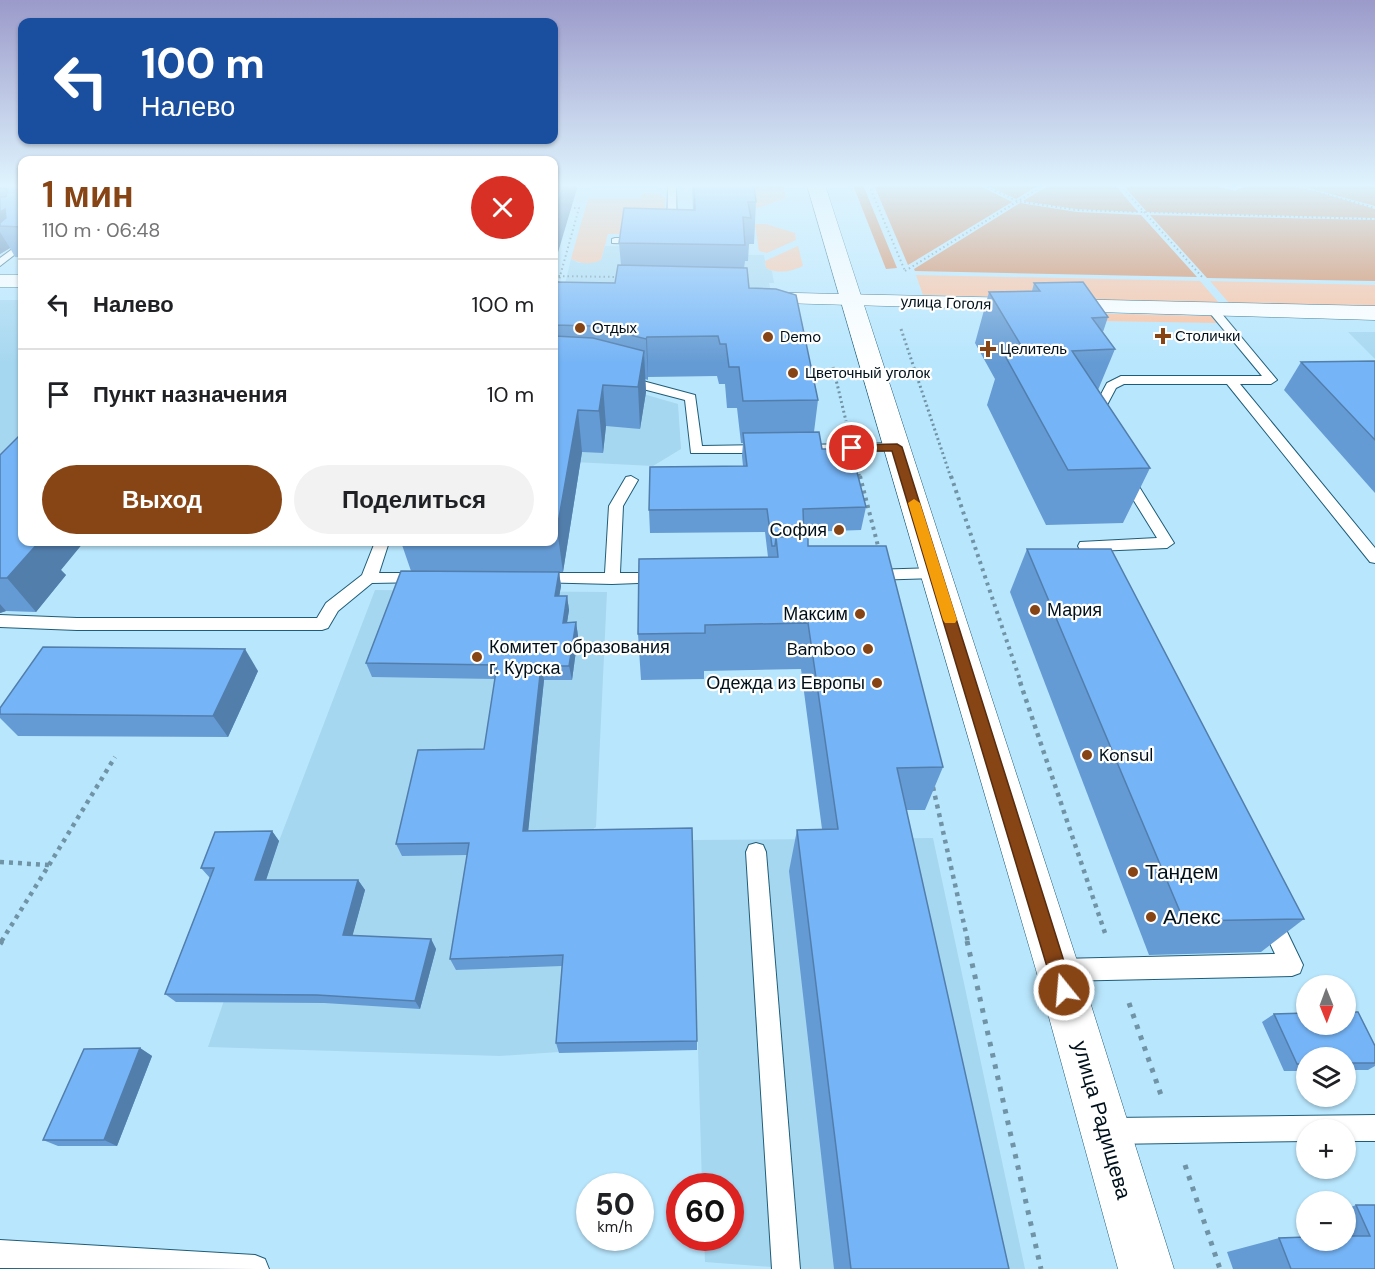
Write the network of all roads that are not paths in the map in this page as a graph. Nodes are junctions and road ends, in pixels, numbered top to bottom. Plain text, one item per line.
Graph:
1 (835, 244) edge
2 (18, 248) edge
3 (0, 262) edge
4 (0, 281) edge
5 (18, 281) edge
6 (733, 298) edge
7 (853, 301) junction
8 (1213, 310) junction
9 (1375, 313) edge
10 (608, 375) edge
11 (1230, 379) junction
12 (1101, 435) edge
13 (897, 447) junction
14 (1119, 465) edge
15 (631, 480) dead end
16 (381, 546) edge
17 (1375, 558) edge
18 (936, 573) junction
19 (861, 575) edge
20 (369, 578) junction
21 (438, 578) edge
22 (519, 578) edge
23 (670, 578) edge
24 (612, 579) junction
25 (1105, 585) edge
26 (0, 621) edge
27 (756, 852) dead end
28 (1261, 902) edge
29 (1058, 970) junction
30 (1375, 1128) edge
31 (1106, 1132) junction
32 (0, 1254) edge
33 (255, 1269) edge
34 (786, 1269) edge
35 (1146, 1269) edge

1 - 7 main road, улица Радищева
2 - 3 lane
4 - 5 main road
6 - 7 main road, улица Гоголя
7 - 8 main road, улица Гоголя
7 - 13 main road, улица Радищева
8 - 9 main road, улица Гоголя
8 - 11 lane
10 - 13 lane
11 - 12 lane
11 - 17 lane
13 - 18 main road, улица Радищева
14 - 25 lane
15 - 24 lane
16 - 20 lane
18 - 19 lane
18 - 29 main road, улица Радищева
20 - 21 lane
20 - 26 lane
22 - 24 lane
23 - 24 lane
27 - 34 lane
28 - 29 lane
29 - 31 main road, улица Радищева
30 - 31 lane
31 - 35 main road, улица Радищева
32 - 33 lane

